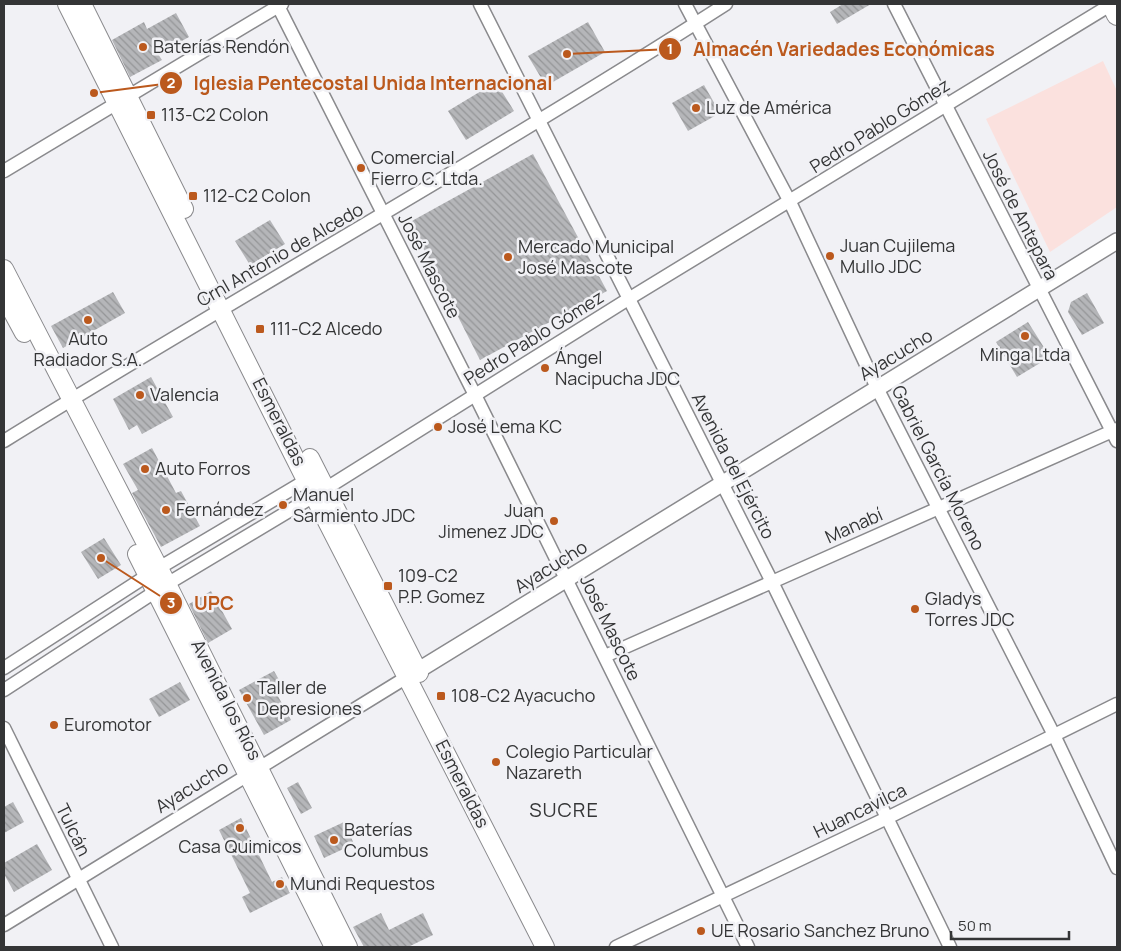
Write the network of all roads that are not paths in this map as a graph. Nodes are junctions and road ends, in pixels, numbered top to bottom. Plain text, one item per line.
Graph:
1 (67, 4) edge
2 (82, 4) edge
3 (480, 4) edge
4 (684, 4) edge
5 (726, 4) edge
6 (894, 4) edge
7 (1112, 4) edge
8 (279, 5) edge
9 (1117, 15) edge
10 (695, 24) junction
11 (122, 100) junction
12 (945, 107) junction
13 (540, 121) junction
14 (4, 171) edge
15 (790, 202) junction
16 (383, 215) junction
17 (1117, 241) edge
18 (4, 269) edge
19 (1040, 289) junction
20 (4, 296) edge
21 (630, 298) junction
22 (226, 306) junction
23 (877, 388) junction
24 (475, 396) junction
25 (67, 402) junction
26 (1116, 434) edge
27 (4, 441) edge
28 (316, 484) junction
29 (722, 484) junction
30 (938, 508) junction
31 (153, 572) junction
32 (567, 580) junction
33 (772, 582) junction
34 (162, 587) junction
35 (606, 656) junction
36 (4, 668) edge
37 (413, 674) junction
38 (4, 690) edge
39 (1117, 704) edge
40 (4, 728) edge
41 (1054, 735) junction
42 (254, 770) junction
43 (887, 818) junction
44 (1117, 868) edge
45 (79, 881) junction
46 (722, 896) junction
47 (4, 925) edge
48 (112, 947) edge
49 (334, 947) edge
50 (348, 947) edge
51 (546, 947) edge
52 (557, 947) edge
53 (616, 947) edge
54 (748, 947) edge
55 (950, 947) edge

1 - 11 main road, Esmeraldas
2 - 11 main road, Esmeraldas
3 - 13 street, Avenida del Ejército
4 - 10 street, Gabriel García Moreno
5 - 10 street, Crnl Antonio de Alcedo
6 - 12 street, José de Antepara
7 - 9 main road
7 - 12 street, Pedro Pablo Gómez
8 - 11 street
8 - 16 street, José Mascote
10 - 13 street, Crnl Antonio de Alcedo
10 - 15 street, Gabriel García Moreno
11 - 14 street
11 - 22 main road, Esmeraldas
12 - 15 street, Pedro Pablo Gómez
12 - 19 street, José de Antepara
13 - 16 street, Crnl Antonio de Alcedo
13 - 21 street, Avenida del Ejército
15 - 21 street, Pedro Pablo Gómez
15 - 23 street, Gabriel García Moreno
16 - 22 street, Crnl Antonio de Alcedo
16 - 24 street, José Mascote
17 - 19 street, Ayacucho
18 - 25 main road, Avenida los Ríos
19 - 23 street, Ayacucho
19 - 26 street, José de Antepara
20 - 25 main road, Avenida los Ríos
21 - 24 street, Pedro Pablo Gómez
21 - 29 street, Avenida del Ejército
22 - 25 street, Crnl Antonio de Alcedo
22 - 28 main road, Esmeraldas
23 - 29 street, Ayacucho
23 - 30 street, Gabriel García Moreno
24 - 28 street, Pedro Pablo Gómez
24 - 32 street, José Mascote
25 - 27 street, Crnl Antonio de Alcedo
25 - 31 main road, Avenida los Ríos
26 - 30 street, Manabí
28 - 31 street, Pedro Pablo Gómez
28 - 34 street, Pedro Pablo Gómez
28 - 37 main road, Esmeraldas
29 - 32 street, Ayacucho
29 - 33 street, Avenida del Ejército
30 - 33 street, Manabí
30 - 41 street, Gabriel García Moreno
31 - 34 main road, Avenida los Ríos
31 - 36 street, Pedro Pablo Gómez
32 - 35 street, José Mascote
32 - 37 street, Ayacucho
33 - 35 street, Manabí
33 - 43 street, Avenida del Ejército
34 - 38 street, Pedro Pablo Gómez
34 - 42 main road, Avenida los Ríos
35 - 46 street, José Mascote
37 - 42 street, Ayacucho
37 - 51 main road, Esmeraldas
37 - 52 main road, Esmeraldas
39 - 41 street, Huancavilca
40 - 45 street, Tulcán
41 - 43 street, Huancavilca
41 - 44 street, Gabriel García Moreno
42 - 45 street, Ayacucho
42 - 49 main road, Avenida los Ríos
42 - 50 main road, Avenida los Ríos
43 - 46 street, Huancavilca
43 - 55 street, Avenida del Ejército
45 - 47 street, Ayacucho
45 - 48 street, Tulcán
46 - 53 street, Huancavilca
46 - 54 street, José Mascote

